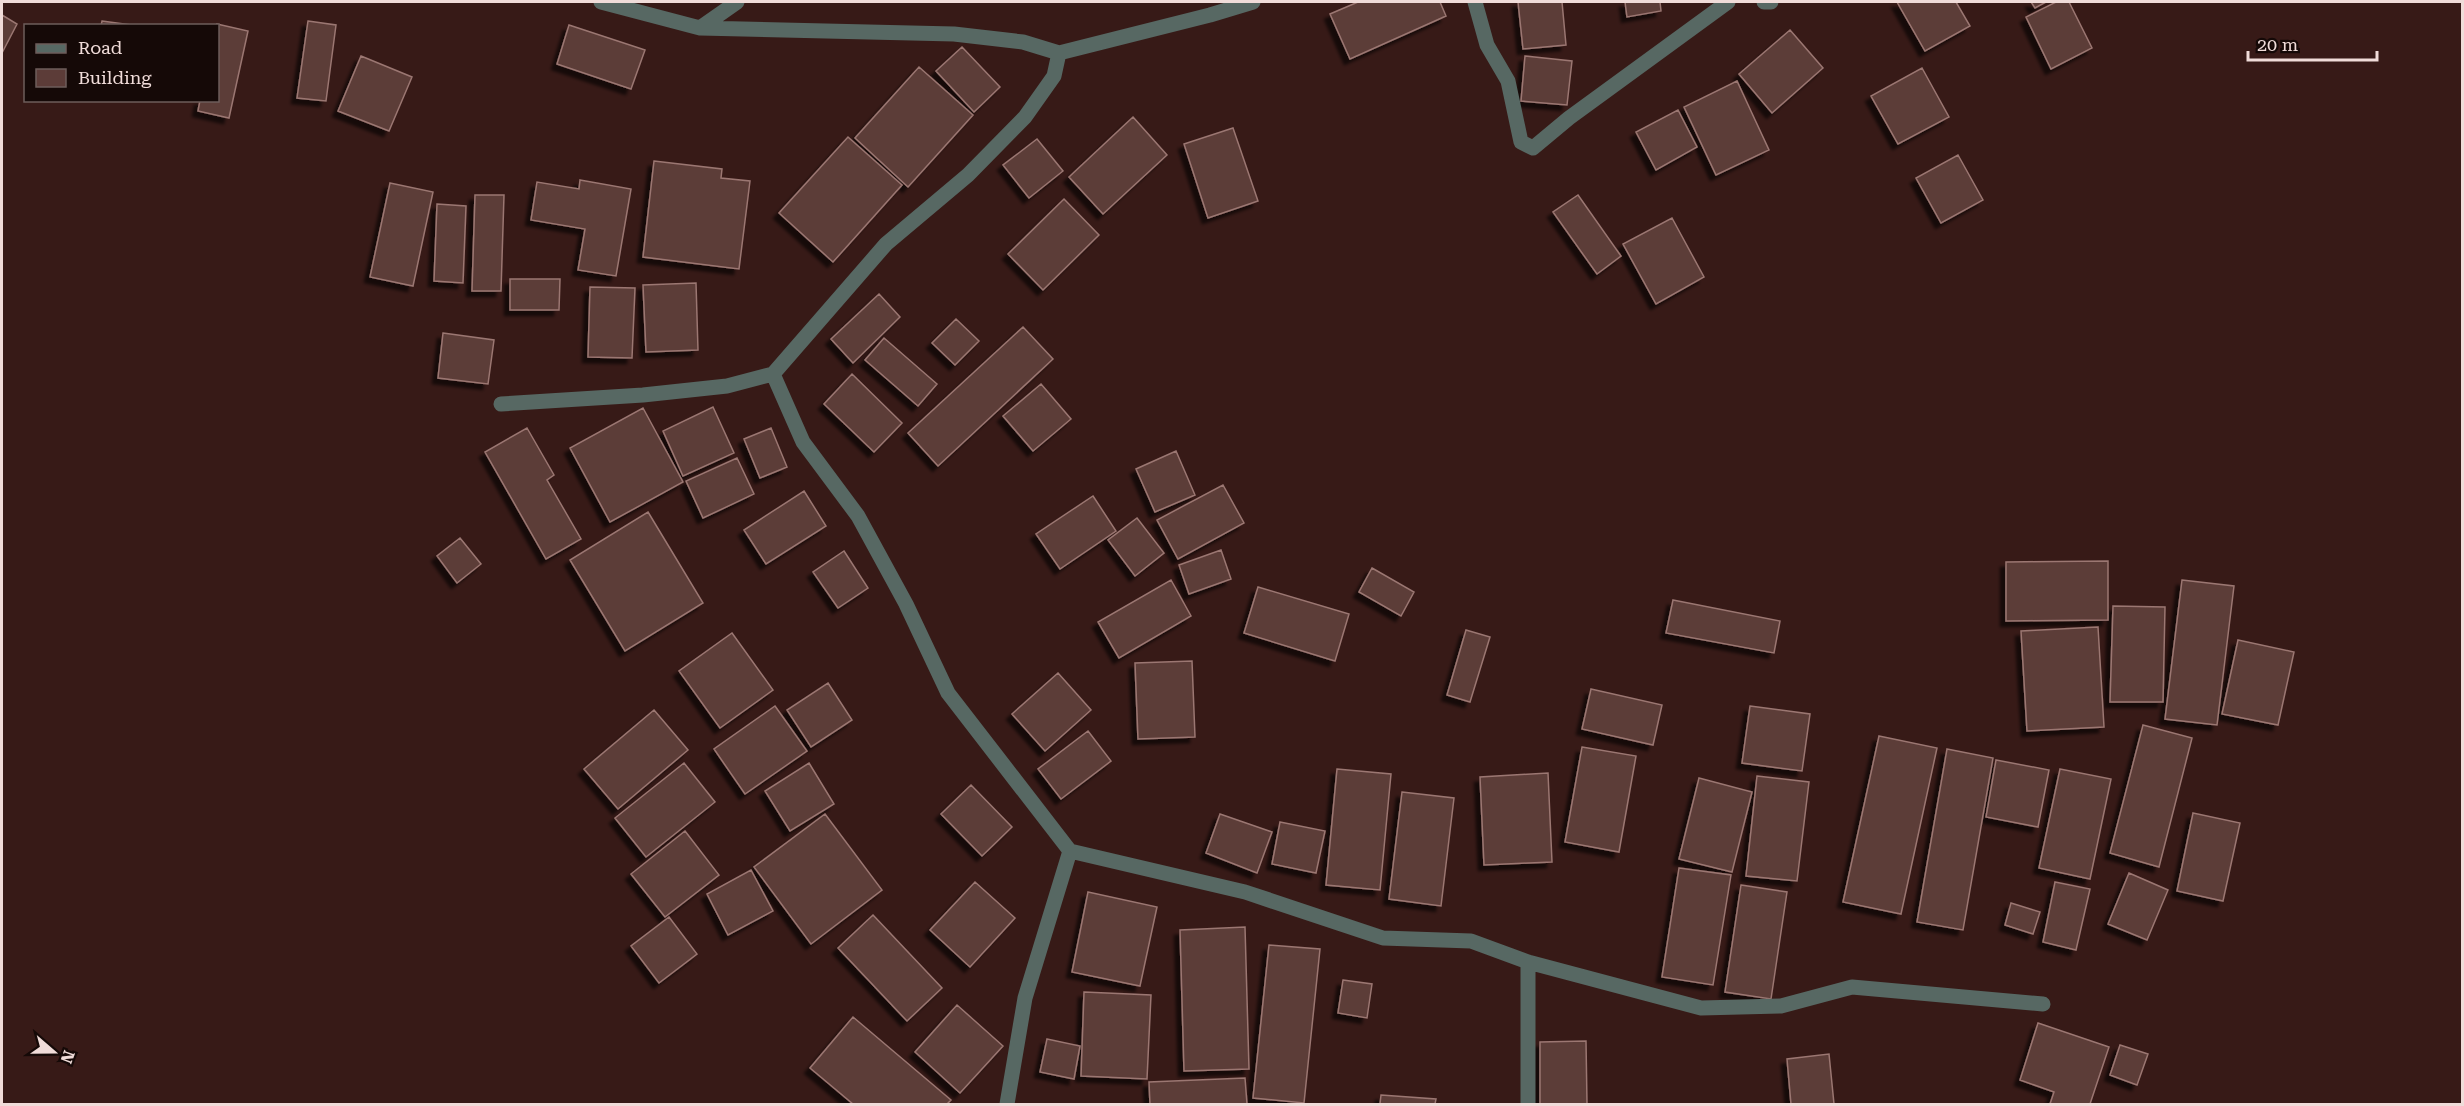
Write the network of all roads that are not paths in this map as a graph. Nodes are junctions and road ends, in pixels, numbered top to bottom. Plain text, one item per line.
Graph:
1 (601, 2) edge
2 (737, 2) edge
3 (1253, 2) edge
4 (1475, 2) edge
5 (1728, 2) edge
6 (1764, 2) edge
7 (1771, 2) edge
8 (700, 28) junction
9 (1059, 53) junction
10 (773, 374) junction
11 (501, 404) dead end
12 (1070, 851) junction
13 (1528, 962) junction
14 (2043, 1004) dead end
15 (1007, 1104) edge
16 (1528, 1104) edge

1 - 8 street
2 - 8 street
3 - 9 street
4 - 5 street
6 - 7 street
8 - 9 street
9 - 10 street
10 - 11 street
10 - 12 street
12 - 13 street
12 - 15 street
13 - 14 street
13 - 16 street

